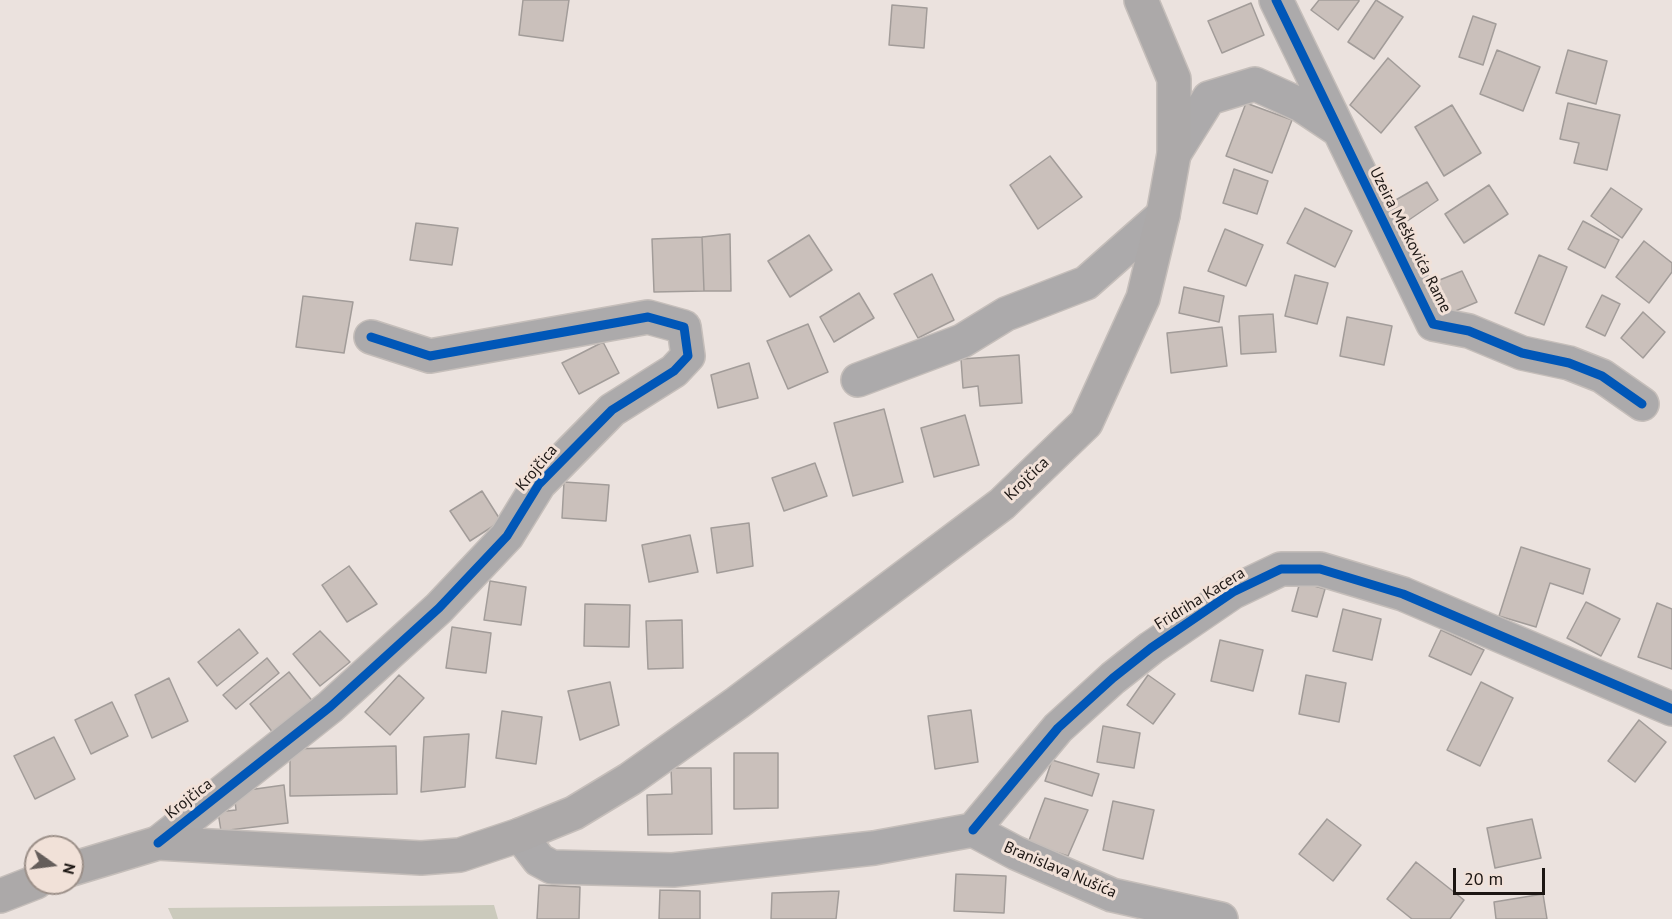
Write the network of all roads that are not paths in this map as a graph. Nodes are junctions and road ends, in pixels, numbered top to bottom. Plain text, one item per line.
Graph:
1 (1141, 0) edge
2 (1276, 0) edge
3 (1338, 129) junction
4 (1174, 154) junction
5 (1163, 215) junction
6 (371, 337) dead end
7 (858, 380) dead end
8 (1642, 404) dead end
9 (1672, 709) edge
10 (973, 830) junction
11 (520, 835) junction
12 (158, 843) junction
13 (84, 865) edge
14 (24, 887) edge
15 (0, 896) edge
16 (1221, 919) edge

1 - 4 main road, Krojčica
2 - 3 street, Uzeira Meškovića Rame
3 - 4 street
3 - 8 street, Uzeira Meškovića Rame
4 - 5 main road, Krojčica
5 - 7 street
5 - 11 main road, Krojčica
6 - 12 street, Krojčica
9 - 10 street, Fridriha Kacera
10 - 11 street
10 - 16 street, Branislava Nušića
11 - 12 main road, Krojčica
12 - 13 main road, Krojčica
14 - 15 main road

